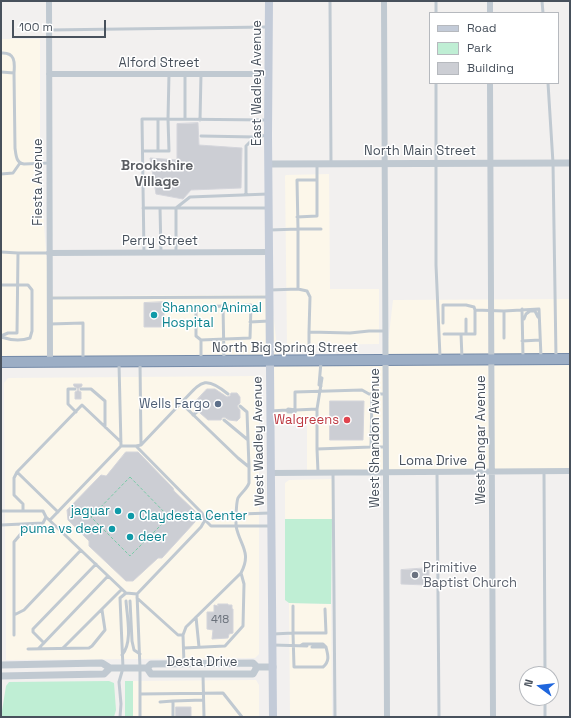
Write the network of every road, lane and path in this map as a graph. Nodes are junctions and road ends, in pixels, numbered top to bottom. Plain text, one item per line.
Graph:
1 (49, 1) edge
2 (269, 1) edge
3 (330, 1) edge
4 (384, 1) edge
5 (436, 1) edge
6 (490, 1) edge
7 (542, 1) edge
8 (436, 12) edge
9 (490, 12) edge
10 (543, 12) edge
11 (269, 27) junction
12 (49, 30) junction
13 (1, 52) edge
14 (1, 72) edge
15 (14, 73) junction
16 (49, 74) junction
17 (168, 74) junction
18 (185, 74) junction
19 (201, 74) junction
20 (269, 74) junction
21 (436, 84) edge
22 (490, 84) edge
23 (548, 84) edge
24 (158, 119) junction
25 (168, 119) junction
26 (185, 119) junction
27 (200, 120) junction
28 (268, 120) junction
29 (268, 135) junction
30 (201, 136) dead end
31 (255, 137) junction
32 (143, 151) junction
33 (158, 151) junction
34 (49, 163) junction
35 (436, 163) junction
36 (490, 163) junction
37 (553, 163) junction
38 (570, 163) edge
39 (20, 164) junction
40 (269, 164) junction
41 (317, 164) junction
42 (332, 164) junction
43 (384, 164) junction
44 (1, 174) edge
45 (317, 180) junction
46 (270, 194) junction
47 (246, 195) junction
48 (143, 208) junction
49 (160, 208) junction
50 (176, 208) junction
51 (270, 208) junction
52 (298, 217) junction
53 (298, 229) junction
54 (321, 229) dead end
55 (270, 230) junction
56 (1, 252) edge
57 (18, 252) junction
58 (161, 252) junction
59 (176, 252) junction
60 (270, 252) junction
61 (49, 253) junction
62 (144, 253) junction
63 (1, 285) edge
64 (18, 285) junction
65 (298, 289) junction
66 (270, 293) junction
67 (50, 298) junction
68 (223, 305) junction
69 (466, 305) junction
70 (522, 309) junction
71 (466, 310) dead end
72 (475, 310) junction
73 (492, 310) junction
74 (504, 310) junction
75 (245, 315) dead end
76 (250, 315) junction
77 (223, 316) junction
78 (228, 316) dead end
79 (466, 319) dead end
80 (270, 321) junction
81 (250, 322) junction
82 (443, 323) dead end
83 (50, 324) junction
84 (223, 326) junction
85 (228, 326) dead end
86 (245, 326) dead end
87 (250, 326) junction
88 (540, 328) junction
89 (385, 331) junction
90 (309, 332) junction
91 (522, 333) junction
92 (444, 334) dead end
93 (461, 334) junction
94 (466, 334) junction
95 (1, 336) edge
96 (504, 338) dead end
97 (224, 339) junction
98 (200, 340) junction
99 (540, 340) junction
100 (522, 341) junction
101 (492, 359) junction
102 (523, 359) junction
103 (540, 359) junction
104 (556, 359) junction
105 (570, 359) edge
106 (386, 360) junction
107 (440, 360) junction
108 (462, 360) junction
109 (270, 361) junction
110 (310, 361) junction
111 (320, 361) junction
112 (1, 362) edge
113 (50, 362) junction
114 (83, 362) junction
115 (119, 362) junction
116 (140, 362) junction
117 (201, 362) junction
118 (224, 362) junction
119 (75, 389) dead end
120 (82, 389) dead end
121 (320, 391) junction
122 (228, 394) dead end
123 (372, 394) junction
124 (386, 394) junction
125 (181, 404) junction
126 (240, 406) dead end
127 (295, 409) junction
128 (317, 409) junction
129 (198, 411) dead end
130 (270, 411) junction
131 (76, 412) junction
132 (194, 415) junction
133 (224, 420) dead end
134 (105, 427) junction
135 (248, 440) junction
136 (121, 444) junction
137 (141, 445) junction
138 (136, 446) junction
139 (371, 447) junction
140 (386, 447) junction
141 (317, 449) junction
142 (249, 467) junction
143 (544, 471) junction
144 (570, 471) edge
145 (17, 472) junction
146 (318, 472) junction
147 (333, 472) junction
148 (386, 472) junction
149 (437, 472) junction
150 (492, 472) junction
151 (271, 473) junction
152 (1, 511) edge
153 (23, 511) junction
154 (58, 512) junction
155 (272, 513) junction
156 (237, 514) junction
157 (46, 516) junction
158 (169, 517) joint
159 (50, 520) junction
160 (205, 520) junction
161 (29, 524) junction
162 (1, 525) edge
163 (236, 526) junction
164 (272, 526) junction
165 (81, 550) junction
166 (96, 564) junction
167 (241, 573) junction
168 (108, 576) junction
169 (122, 589) junction
170 (126, 593) junction
171 (137, 594) junction
172 (137, 598) junction
173 (293, 606) dead end
174 (325, 609) dead end
175 (102, 610) junction
176 (14, 616) junction
177 (196, 617) junction
178 (273, 634) junction
179 (293, 634) junction
180 (14, 635) dead end
181 (184, 636) junction
182 (44, 643) junction
183 (273, 645) junction
184 (294, 646) junction
185 (300, 646) junction
186 (307, 646) dead end
187 (199, 647) junction
188 (312, 647) dead end
189 (326, 647) junction
190 (63, 648) junction
191 (184, 648) junction
192 (28, 649) dead end
193 (38, 649) junction
194 (126, 650) junction
195 (134, 650) junction
196 (140, 654) junction
197 (122, 655) junction
198 (184, 664) junction
199 (1, 665) edge
200 (545, 666) edge
201 (257, 667) junction
202 (273, 667) junction
203 (110, 668) junction
204 (123, 668) junction
205 (144, 668) junction
206 (203, 674) junction
207 (1, 676) edge
208 (203, 693) junction
209 (140, 694) junction
210 (204, 700) junction
211 (173, 701) junction
212 (160, 702) dead end
213 (545, 706) edge
214 (387, 715) edge
215 (120, 717) edge
216 (140, 717) edge
217 (173, 717) edge
218 (204, 717) edge
219 (242, 717) edge
220 (273, 717) edge
221 (335, 717) edge
222 (439, 717) edge
223 (494, 717) edge
224 (545, 717) edge

1 - 12 street, Fiesta Avenue
2 - 11 main road, East Wadley Avenue
3 - 42 lane
4 - 43 street, West Shandon Avenue
5 - 8 lane
6 - 9 street
7 - 10 lane
11 - 12 lane
11 - 20 main road, East Wadley Avenue
12 - 16 street, Fiesta Avenue
13 - 15 lane
14 - 15 lane
15 - 39 lane
16 - 17 street, Alford Street
16 - 34 street, Fiesta Avenue
17 - 18 street, Alford Street
17 - 25 lane
18 - 19 street, Alford Street
18 - 26 lane
19 - 20 street, Alford Street
19 - 27 lane
20 - 28 main road, East Wadley Avenue
21 - 35 lane
22 - 36 street, West Dengar Avenue
23 - 37 lane
24 - 25 lane
24 - 32 lane
24 - 33 lane
25 - 26 lane
25 - 33 lane
26 - 27 lane
27 - 28 lane
28 - 29 main road, East Wadley Avenue
29 - 31 lane
29 - 40 main road, East Wadley Avenue
30 - 31 lane
31 - 47 lane
32 - 33 lane
32 - 48 lane
34 - 39 lane
34 - 61 street, Fiesta Avenue
35 - 36 street, North Main Street
35 - 43 street, North Main Street
35 - 107 lane
36 - 37 street, North Main Street
36 - 73 street, West Dengar Avenue
37 - 38 street, North Main Street
37 - 104 lane
39 - 44 lane
40 - 41 street, North Main Street
40 - 46 main road, West Wadley Avenue
41 - 42 street, North Main Street
41 - 45 lane
42 - 43 street, North Main Street
43 - 89 street, West Shandon Avenue
45 - 52 lane
45 - 52 lane
46 - 47 lane
46 - 51 main road, West Wadley Avenue
47 - 50 lane
48 - 49 lane
48 - 62 lane
49 - 50 lane
49 - 58 lane
50 - 51 lane
50 - 59 lane
51 - 55 main road, West Wadley Avenue
52 - 53 lane
53 - 54 lane
53 - 55 lane
53 - 65 lane
55 - 60 main road, West Wadley Avenue
56 - 57 lane
57 - 61 lane
57 - 64 lane
58 - 59 street, Perry Street
58 - 62 street, Perry Street
59 - 60 street, Perry Street
60 - 66 main road, West Wadley Avenue
61 - 62 street, Perry Street
61 - 67 street, Fiesta Avenue
63 - 64 lane
64 - 95 lane
64 - 95 lane
65 - 66 lane
65 - 90 lane
66 - 67 lane
66 - 80 main road, West Wadley Avenue
67 - 83 street, Fiesta Avenue
68 - 76 lane
68 - 77 lane
68 - 98 lane
69 - 71 lane
69 - 72 lane
69 - 82 lane
70 - 74 lane
70 - 88 lane
70 - 91 lane
72 - 73 lane
72 - 94 lane
73 - 74 lane
73 - 101 street, West Dengar Avenue
74 - 96 lane
75 - 76 lane
76 - 81 lane
77 - 78 lane
77 - 84 lane
79 - 94 lane
80 - 81 lane
80 - 109 main road, West Wadley Avenue
81 - 87 lane
83 - 113 street, Fiesta Avenue
83 - 114 lane
84 - 85 lane
84 - 97 lane
86 - 87 lane
87 - 97 lane
88 - 91 lane
88 - 99 lane
89 - 90 lane
89 - 106 street, West Shandon Avenue
90 - 110 lane
91 - 100 lane
92 - 93 lane
93 - 94 lane
93 - 108 lane
97 - 98 lane
97 - 118 lane
98 - 117 lane
99 - 100 lane
99 - 103 lane
100 - 102 lane
101 - 102 highway, North Big Spring Street
101 - 108 highway, North Big Spring Street
101 - 150 street, West Dengar Avenue
102 - 103 highway, North Big Spring Street
103 - 104 highway, North Big Spring Street
104 - 105 highway, North Big Spring Street
106 - 107 highway, North Big Spring Street
106 - 111 highway, North Big Spring Street
106 - 124 street, West Shandon Avenue
107 - 108 highway, North Big Spring Street
109 - 110 highway, North Big Spring Street
109 - 118 highway, North Big Spring Street
109 - 130 main road, West Wadley Avenue
110 - 111 highway, North Big Spring Street
111 - 121 lane
112 - 113 highway, North Big Spring Street
113 - 114 highway, North Big Spring Street
114 - 115 highway, North Big Spring Street
115 - 116 highway, North Big Spring Street
115 - 136 lane
116 - 117 highway, North Big Spring Street
116 - 137 lane
117 - 118 highway, North Big Spring Street
119 - 131 lane
120 - 134 lane
121 - 123 lane
121 - 127 lane
121 - 128 lane
122 - 125 lane
123 - 124 lane
123 - 139 lane
124 - 140 street, West Shandon Avenue
125 - 132 lane
125 - 137 lane
126 - 135 lane
127 - 128 lane
127 - 130 lane
128 - 141 lane
129 - 132 lane
130 - 151 main road, West Wadley Avenue
131 - 134 lane
131 - 145 lane
132 - 142 lane
133 - 135 lane
134 - 136 lane
135 - 142 lane
136 - 138 lane
136 - 154 lane
137 - 138 lane
138 - 160 lane
139 - 140 lane
139 - 141 lane
140 - 148 street, West Shandon Avenue
141 - 146 lane
142 - 156 lane
143 - 144 street, Loma Drive
143 - 150 street, Loma Drive
143 - 200 lane
145 - 153 lane
145 - 154 lane
146 - 147 street, Loma Drive
146 - 151 street, Loma Drive
147 - 148 street, Loma Drive
147 - 221 lane
148 - 149 street, Loma Drive
148 - 214 street, West Shandon Avenue
149 - 150 street, Loma Drive
149 - 222 lane
150 - 223 street, West Dengar Avenue
151 - 155 main road, West Wadley Avenue
152 - 153 lane
153 - 157 lane
154 - 159 lane
155 - 156 lane
155 - 164 main road, West Wadley Avenue
156 - 160 lane
156 - 163 lane
157 - 159 lane
157 - 161 lane
158 - 158 path
159 - 165 lane
160 - 163 lane
160 - 171 lane
161 - 162 lane
161 - 176 lane
163 - 164 lane
163 - 167 lane
164 - 178 main road, West Wadley Avenue
165 - 166 lane
165 - 176 lane
166 - 168 lane
166 - 182 lane
167 - 177 lane
167 - 187 lane
168 - 169 lane
168 - 182 lane
169 - 170 lane
169 - 175 lane
170 - 171 lane
170 - 197 lane
171 - 172 lane
172 - 181 lane
172 - 196 lane
173 - 179 lane
174 - 179 lane
175 - 190 lane
175 - 190 lane
176 - 180 lane
177 - 181 lane
177 - 187 lane
178 - 179 lane
178 - 183 main road, West Wadley Avenue
179 - 184 lane
181 - 191 lane
182 - 193 lane
183 - 184 lane
183 - 202 main road, West Wadley Avenue
184 - 185 lane
184 - 189 lane
185 - 186 lane
185 - 189 lane
187 - 191 lane
188 - 189 lane
190 - 193 lane
191 - 198 lane
192 - 193 lane
194 - 195 lane
194 - 195 lane
194 - 197 lane
195 - 196 lane
196 - 205 lane
197 - 204 lane
198 - 201 street, Desta Drive
198 - 205 street, Desta Drive
199 - 203 street, Desta Drive
201 - 202 street, Desta Drive
201 - 206 street, Desta Drive
202 - 220 main road, West Wadley Avenue
203 - 204 street, Desta Drive
203 - 207 street, Desta Drive
204 - 205 street, Desta Drive
204 - 215 lane
205 - 206 street, Desta Drive
205 - 209 lane
206 - 208 lane
208 - 209 lane
208 - 210 lane
208 - 219 lane
209 - 216 lane
210 - 211 lane
210 - 218 lane
211 - 212 lane
211 - 217 lane
213 - 224 lane

